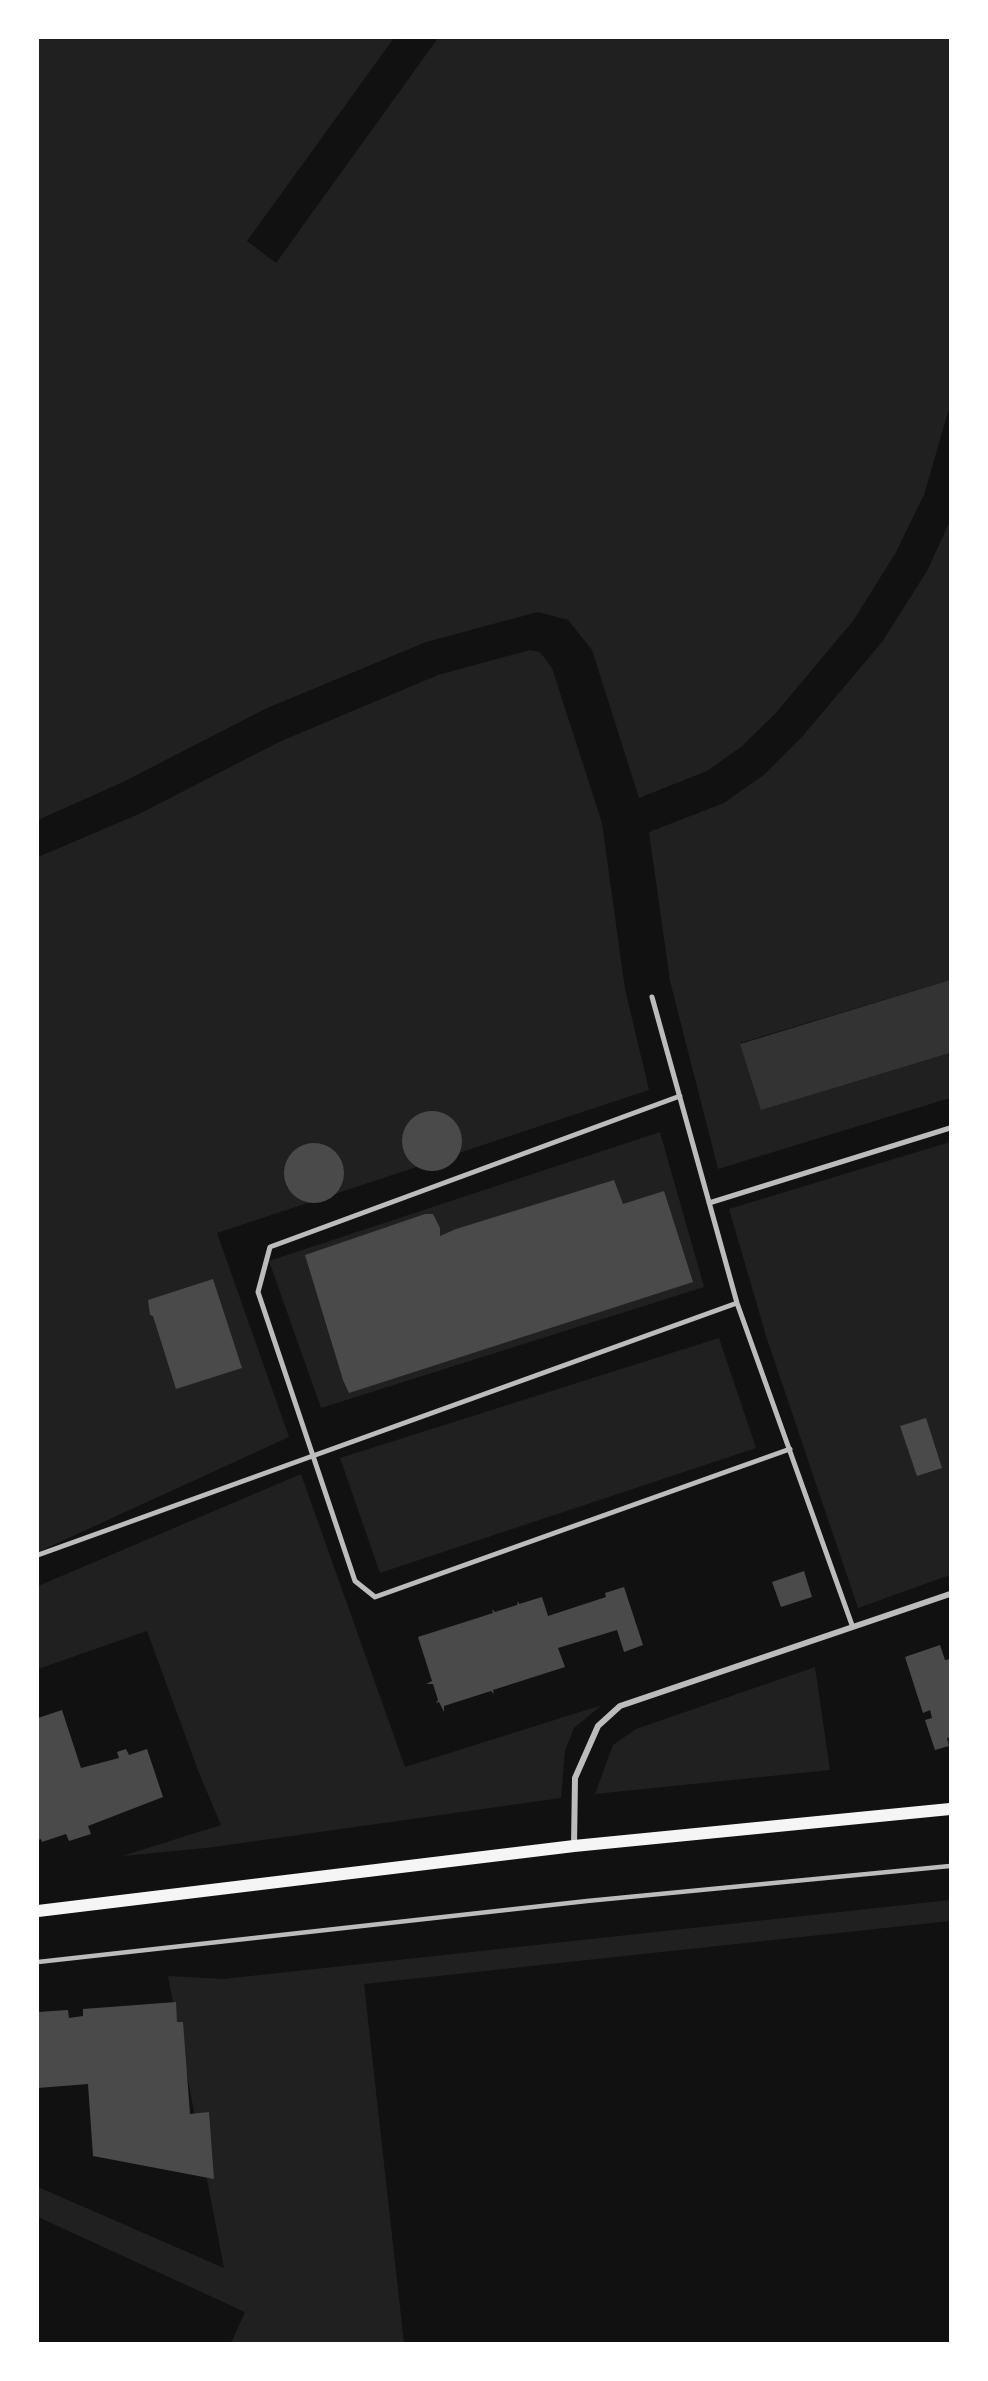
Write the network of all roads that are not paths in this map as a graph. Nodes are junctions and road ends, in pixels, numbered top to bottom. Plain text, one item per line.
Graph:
1 (652, 997) dead end
2 (680, 1096) junction
3 (951, 1128) edge
4 (709, 1203) junction
5 (737, 1303) junction
6 (790, 1449) junction
7 (313, 1454) junction
8 (38, 1555) edge
9 (951, 1594) edge
10 (852, 1625) junction
11 (951, 1809) edge
12 (574, 1846) junction
13 (951, 1866) edge
14 (38, 1911) edge
15 (38, 1962) edge

1 - 2 street
2 - 4 street
2 - 7 street
3 - 4 street
4 - 5 street
5 - 6 street
5 - 7 street
6 - 7 street
6 - 10 street
7 - 8 street
9 - 10 street
10 - 12 street
11 - 12 main road
12 - 14 main road
13 - 15 lane

